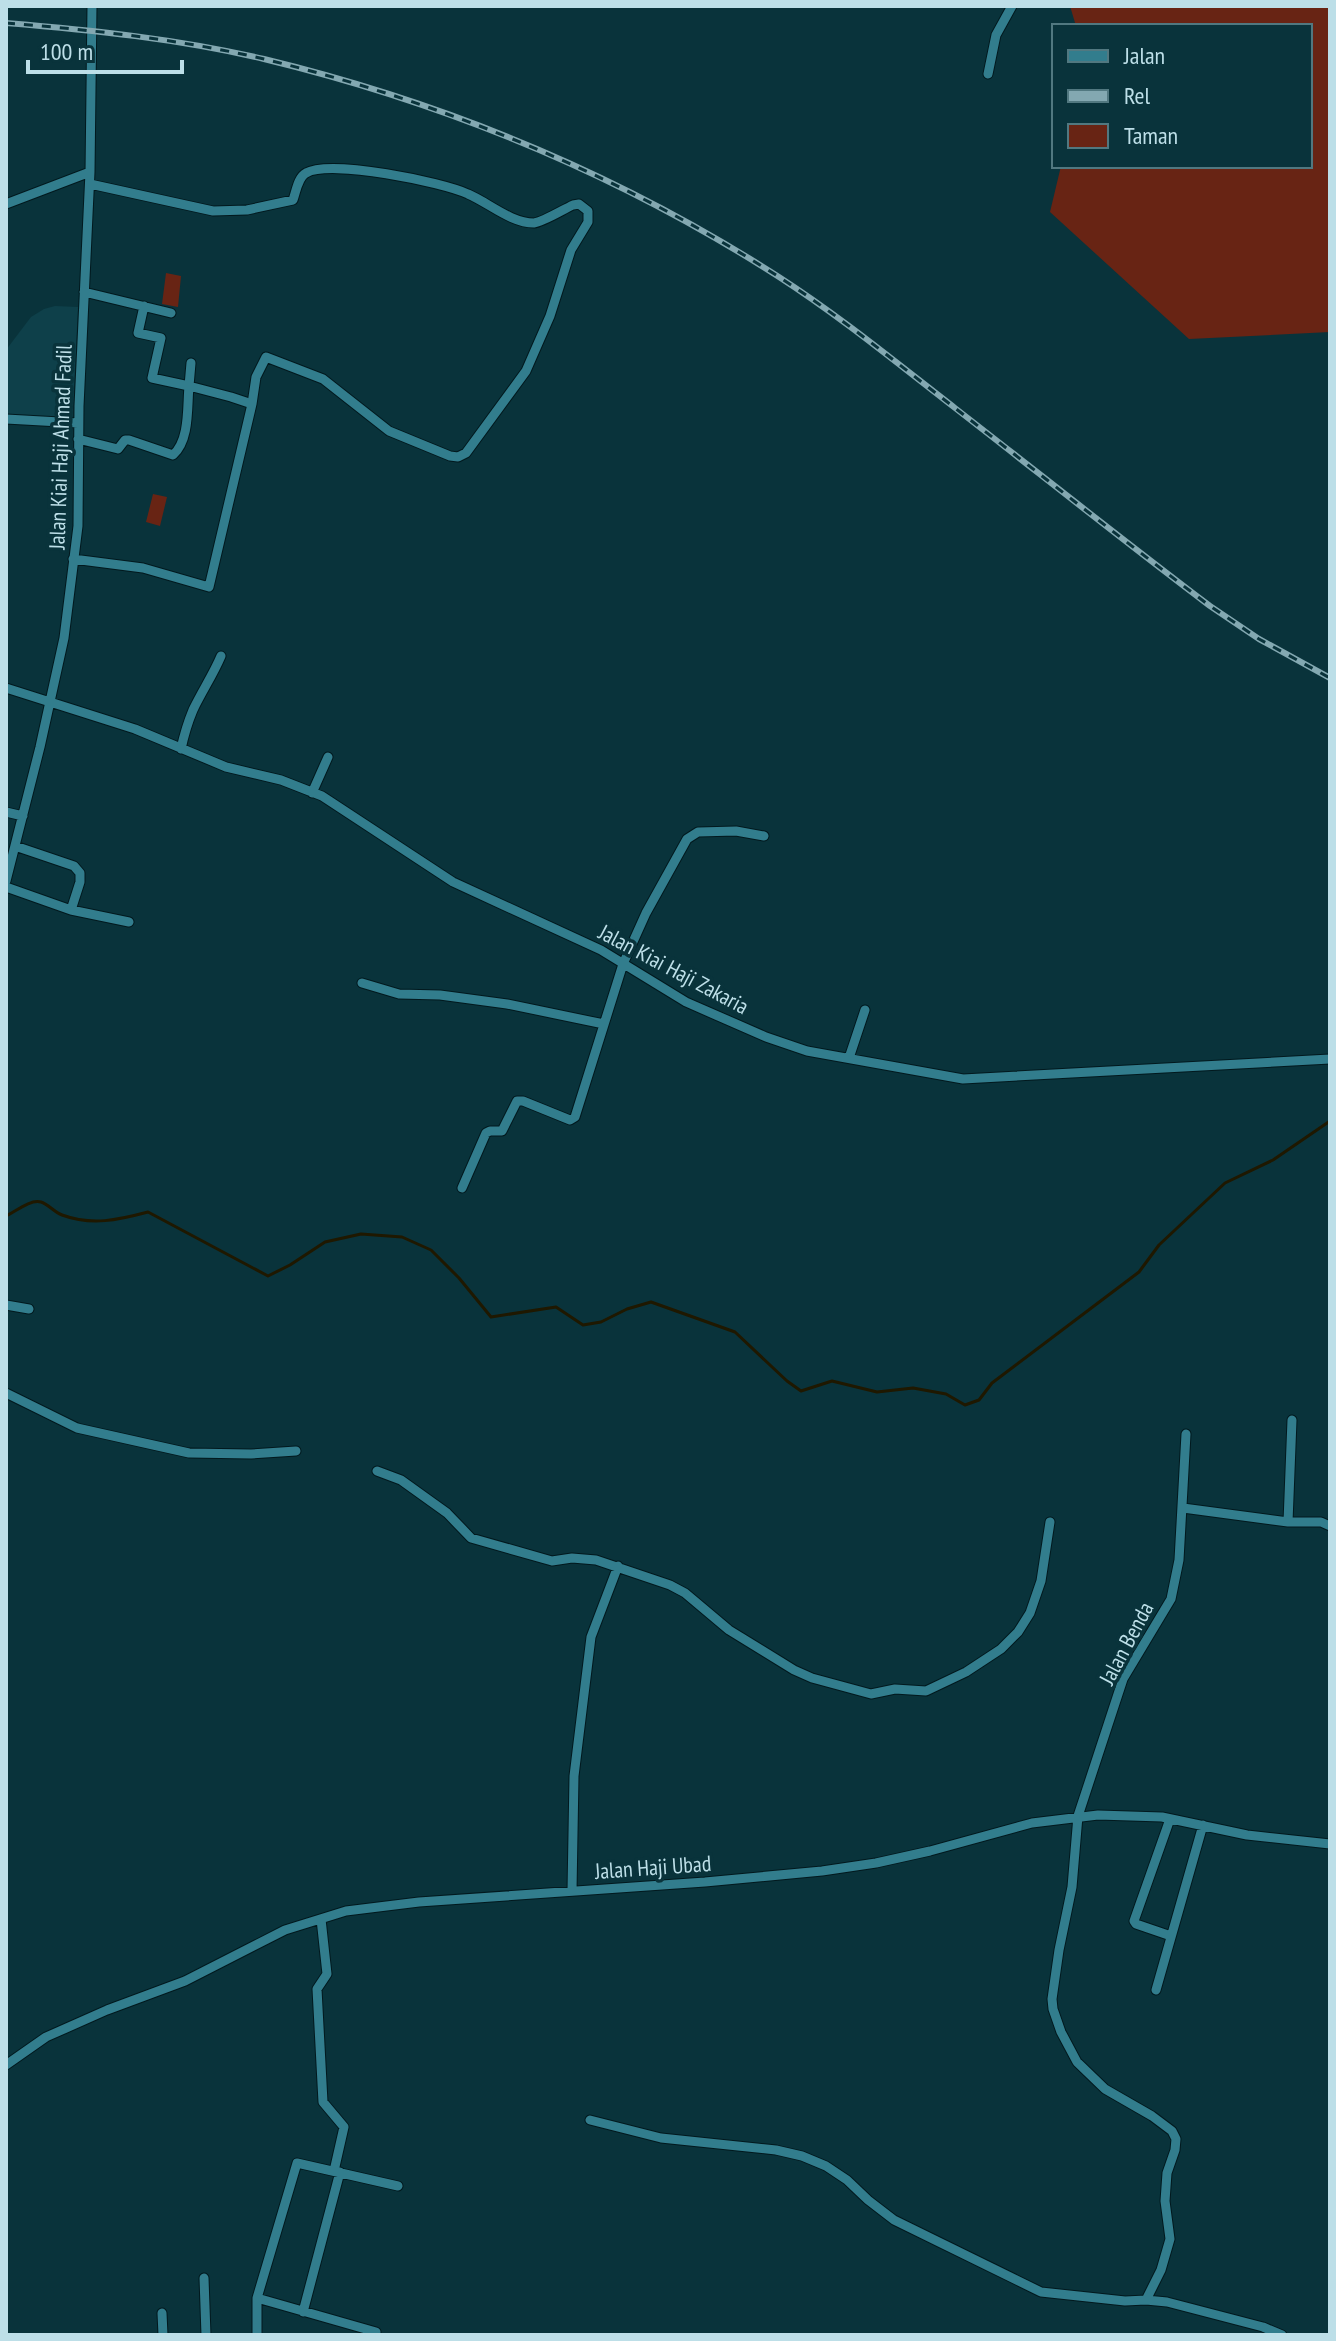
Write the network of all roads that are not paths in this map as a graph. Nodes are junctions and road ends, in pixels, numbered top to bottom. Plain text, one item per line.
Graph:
1 (92, 6) edge
2 (1012, 6) edge
3 (988, 74) dead end
4 (90, 172) junction
5 (90, 184) junction
6 (6, 204) edge
7 (84, 292) junction
8 (144, 306) junction
9 (171, 313) dead end
10 (191, 363) dead end
11 (189, 386) junction
12 (252, 404) junction
13 (6, 419) edge
14 (78, 423) junction
15 (78, 439) junction
16 (73, 559) junction
17 (221, 656) dead end
18 (6, 688) edge
19 (50, 702) junction
20 (181, 749) junction
21 (328, 757) dead end
22 (312, 793) junction
23 (6, 812) edge
24 (23, 816) junction
25 (764, 836) dead end
26 (15, 846) junction
27 (6, 884) edge
28 (71, 910) junction
29 (129, 922) dead end
30 (623, 964) junction
31 (362, 983) dead end
32 (865, 1010) dead end
33 (604, 1024) junction
34 (849, 1058) junction
35 (1330, 1059) edge
36 (462, 1188) dead end
37 (6, 1305) edge
38 (29, 1309) dead end
39 (6, 1393) edge
40 (1292, 1420) dead end
41 (1186, 1434) dead end
42 (296, 1451) dead end
43 (377, 1471) dead end
44 (1183, 1508) junction
45 (1050, 1522) dead end
46 (1288, 1522) junction
47 (1330, 1526) edge
48 (618, 1566) junction
49 (1078, 1816) junction
50 (1170, 1819) junction
51 (1203, 1825) junction
52 (1330, 1844) edge
53 (572, 1891) junction
54 (321, 1919) junction
55 (1171, 1936) junction
56 (1156, 1990) dead end
57 (6, 2065) edge
58 (590, 2120) dead end
59 (337, 2172) junction
60 (398, 2186) dead end
61 (204, 2278) dead end
62 (257, 2298) junction
63 (1146, 2300) junction
64 (303, 2312) junction
65 (162, 2313) dead end
66 (163, 2335) edge
67 (206, 2335) edge
68 (257, 2335) edge
69 (375, 2335) edge
70 (1282, 2335) edge

1 - 4 street, Jalan Kiai Haji Ahmad Fadil
2 - 3 street
4 - 5 street, Jalan Kiai Haji Ahmad Fadil
4 - 6 street
5 - 7 street, Jalan Kiai Haji Ahmad Fadil
5 - 12 street
7 - 8 street
7 - 14 street, Jalan Kiai Haji Ahmad Fadil
8 - 9 street
8 - 11 street
10 - 11 street
11 - 12 street
11 - 15 street
12 - 16 street
13 - 14 street
14 - 15 street, Jalan Kiai Haji Ahmad Fadil
15 - 16 street, Jalan Kiai Haji Ahmad Fadil
16 - 19 street, Jalan Kiai Haji Ahmad Fadil
17 - 20 street
18 - 19 street, Jalan Kiai Haji Zakaria
19 - 20 street, Jalan Kiai Haji Zakaria
19 - 24 street, Jalan Kiai Haji Ahmad Fadil
20 - 22 street, Jalan Kiai Haji Zakaria
21 - 22 street
22 - 30 street, Jalan Kiai Haji Zakaria
23 - 24 street
24 - 26 street, Jalan Kiai Haji Ahmad Fadil
25 - 30 street
26 - 27 street, Jalan Kiai Haji Ahmad Fadil
26 - 28 street
27 - 28 street
28 - 29 street
30 - 33 street
30 - 34 street, Jalan Kiai Haji Zakaria
31 - 33 street
32 - 34 street
33 - 36 street
34 - 35 street, Jalan Kiai Haji Zakaria
37 - 38 street
39 - 42 street
40 - 46 street
41 - 44 street, Jalan Benda
43 - 48 street
44 - 46 street
44 - 49 street, Jalan Benda
45 - 48 street
46 - 47 street
48 - 53 street
49 - 50 street, Jalan Haji Ubad
49 - 53 street, Jalan Haji Ubad
49 - 63 street, Jalan Benda
50 - 51 street, Jalan Haji Ubad
50 - 55 street
51 - 52 street, Jalan Haji Ubad
51 - 55 street
53 - 54 street, Jalan Haji Ubad
54 - 57 street, Jalan Haji Ubad
54 - 59 street
55 - 56 street
58 - 63 street
59 - 60 street
59 - 62 street
59 - 64 street
61 - 67 street
62 - 64 street
62 - 68 street
63 - 70 street
64 - 69 street
65 - 66 street

